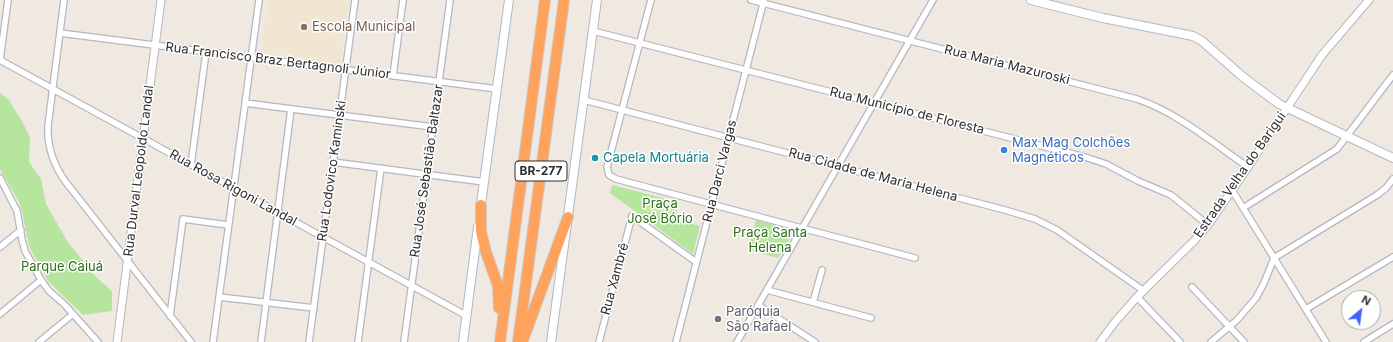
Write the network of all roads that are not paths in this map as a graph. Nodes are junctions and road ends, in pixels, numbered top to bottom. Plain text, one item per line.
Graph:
1 (8, 0) edge
2 (64, 0) edge
3 (161, 0) edge
4 (259, 0) edge
5 (355, 0) edge
6 (403, 0) edge
7 (450, 0) edge
8 (509, 0) edge
9 (544, 0) edge
10 (564, 0) edge
11 (597, 0) edge
12 (651, 0) edge
13 (751, 0) edge
14 (934, 0) edge
15 (1031, 0) edge
16 (1369, 0) edge
17 (763, 2) edge
18 (593, 31) junction
19 (60, 33) junction
20 (910, 40) junction
21 (640, 43) junction
22 (155, 45) junction
23 (206, 52) junction
24 (251, 58) junction
25 (0, 60) edge
26 (345, 70) junction
27 (746, 70) junction
28 (1393, 75) edge
29 (393, 76) junction
30 (439, 82) junction
31 (52, 89) junction
32 (497, 89) junction
33 (584, 100) junction
34 (245, 103) junction
35 (875, 103) junction
36 (1286, 108) junction
37 (291, 109) junction
38 (622, 110) junction
39 (339, 115) junction
40 (433, 127) junction
41 (1347, 136) junction
42 (728, 138) junction
43 (143, 139) junction
44 (1393, 158) edge
45 (333, 162) junction
46 (191, 165) junction
47 (838, 166) junction
48 (1248, 167) junction
49 (381, 168) junction
50 (427, 174) junction
51 (0, 178) edge
52 (1393, 179) edge
53 (484, 182) junction
54 (233, 188) junction
55 (1232, 190) junction
56 (711, 204) junction
57 (481, 205) junction
58 (1243, 208) junction
59 (278, 213) junction
60 (568, 217) junction
61 (228, 225) junction
62 (1208, 225) junction
63 (803, 228) junction
64 (21, 230) junction
65 (323, 237) junction
66 (0, 247) edge
67 (1393, 257) edge
68 (915, 258) dead end
69 (1274, 258) junction
70 (127, 261) junction
71 (368, 262) junction
72 (696, 262) junction
73 (822, 270) dead end
74 (41, 280) junction
75 (412, 286) junction
76 (1192, 287) dead end
77 (767, 290) junction
78 (1144, 291) junction
79 (219, 297) junction
80 (1137, 298) junction
81 (813, 302) junction
82 (266, 303) junction
83 (758, 305) junction
84 (314, 308) junction
85 (1306, 309) junction
86 (0, 314) edge
87 (73, 314) junction
88 (170, 316) junction
89 (467, 316) junction
90 (871, 318) dead end
91 (1393, 324) edge
92 (1229, 326) junction
93 (500, 341) edge
94 (39, 342) edge
95 (98, 342) edge
96 (117, 342) edge
97 (191, 342) edge
98 (213, 342) edge
99 (261, 342) edge
100 (309, 342) edge
101 (358, 342) edge
102 (404, 342) edge
103 (463, 342) edge
104 (518, 342) edge
105 (523, 342) edge
106 (551, 342) edge
107 (599, 342) edge
108 (676, 342) edge
109 (737, 342) edge
110 (815, 342) edge
111 (1100, 342) edge
112 (1180, 342) edge
113 (1211, 342) edge
114 (1244, 342) edge
115 (1326, 342) edge
116 (1364, 342) edge

1 - 25 street
2 - 19 street
3 - 22 street, Rua Durval Leopoldo Landal
4 - 24 street
5 - 26 street, Rua Lodovico Kaminski
6 - 29 street
7 - 30 street, Rua José Sebastião Baltazar
8 - 32 main road
9 - 93 highway, BR-277
10 - 104 highway, BR-277
11 - 18 main road
12 - 21 street
13 - 17 street, Rua Maria Mazuroski
14 - 20 street
15 - 36 main road
16 - 36 street, Estrada Velha do Barigui
17 - 20 street, Rua Maria Mazuroski
17 - 27 street, Rua Darci Vargas
18 - 21 street, Rua Município de Floresta
18 - 33 main road
19 - 22 street, Rua Francisco Braz Bertagnoli Júnior
19 - 31 street
20 - 35 street
20 - 48 street, Rua Maria Mazuroski
21 - 27 street, Rua Município de Floresta
21 - 38 street
22 - 23 street, Rua Francisco Braz Bertagnoli Júnior
22 - 43 street, Rua Durval Leopoldo Landal
23 - 24 street, Rua Francisco Braz Bertagnoli Júnior
23 - 46 street
24 - 26 street, Rua Francisco Braz Bertagnoli Júnior
24 - 34 street
25 - 31 street, Rua Rosa Rigoni Landal
26 - 29 street, Rua Francisco Braz Bertagnoli Júnior
26 - 39 street, Rua Lodovico Kaminski
27 - 35 street, Rua Município de Floresta
27 - 42 street, Rua Darci Vargas
28 - 41 street
29 - 30 street, Rua Francisco Braz Bertagnoli Júnior
30 - 32 street, Rua Francisco Braz Bertagnoli Júnior
30 - 40 street, Rua José Sebastião Baltazar
31 - 43 street, Rua Rosa Rigoni Landal
31 - 70 street
32 - 53 main road
33 - 38 street, Rua Cidade de Maria Helena
33 - 60 main road
34 - 37 street
34 - 54 street
35 - 47 street
35 - 62 street, Rua Município de Floresta
36 - 41 main road
36 - 48 street, Estrada Velha do Barigui
37 - 39 street
37 - 59 street
38 - 42 street, Rua Cidade de Maria Helena
38 - 56 street
39 - 40 street
39 - 45 street, Rua Lodovico Kaminski
40 - 50 street, Rua José Sebastião Baltazar
41 - 44 main road
41 - 58 street
42 - 47 street, Rua Cidade de Maria Helena
42 - 56 street, Rua Darci Vargas
43 - 46 street, Rua Rosa Rigoni Landal
43 - 70 street, Rua Durval Leopoldo Landal
45 - 49 street
45 - 65 street, Rua Lodovico Kaminski
46 - 54 street, Rua Rosa Rigoni Landal
47 - 63 street
47 - 78 street, Rua Cidade de Maria Helena
48 - 55 street, Estrada Velha do Barigui
49 - 50 street
49 - 71 street
50 - 53 street
50 - 75 street, Rua José Sebastião Baltazar
51 - 64 street
52 - 69 street
53 - 57 main road
54 - 59 street, Rua Rosa Rigoni Landal
54 - 61 street
55 - 58 street
55 - 62 street, Estrada Velha do Barigui
56 - 63 street
56 - 72 street, Rua Darci Vargas
57 - 89 main road
57 - 93 highway
58 - 69 street
59 - 65 street, Rua Rosa Rigoni Landal
59 - 82 street
60 - 105 highway
60 - 106 main road
61 - 79 street
61 - 88 street
62 - 78 street, Estrada Velha do Barigui
63 - 68 street
63 - 77 street
64 - 66 street
64 - 74 street
65 - 71 street, Rua Rosa Rigoni Landal
65 - 84 street, Rua Lodovico Kaminski
67 - 85 street
69 - 85 street
69 - 92 street
70 - 88 street
70 - 96 street, Rua Durval Leopoldo Landal
71 - 75 street, Rua Rosa Rigoni Landal
71 - 101 street
72 - 107 street, Rua Xambrê
72 - 108 street, Rua Darci Vargas
73 - 81 street
74 - 86 street
74 - 87 street
75 - 89 street, Rua Rosa Rigoni Landal
75 - 102 street, Rua José Sebastião Baltazar
76 - 92 street
77 - 81 street
77 - 83 street
78 - 80 street, Estrada Velha do Barigui
79 - 82 street
79 - 98 street
80 - 111 street, Estrada Velha do Barigui
80 - 112 street
81 - 90 street
82 - 84 street
82 - 99 street
83 - 109 street
83 - 110 street
84 - 100 street, Rua Lodovico Kaminski
85 - 115 street
87 - 94 street
87 - 95 street
88 - 97 street
89 - 103 main road
91 - 116 street
92 - 113 street
92 - 114 street

